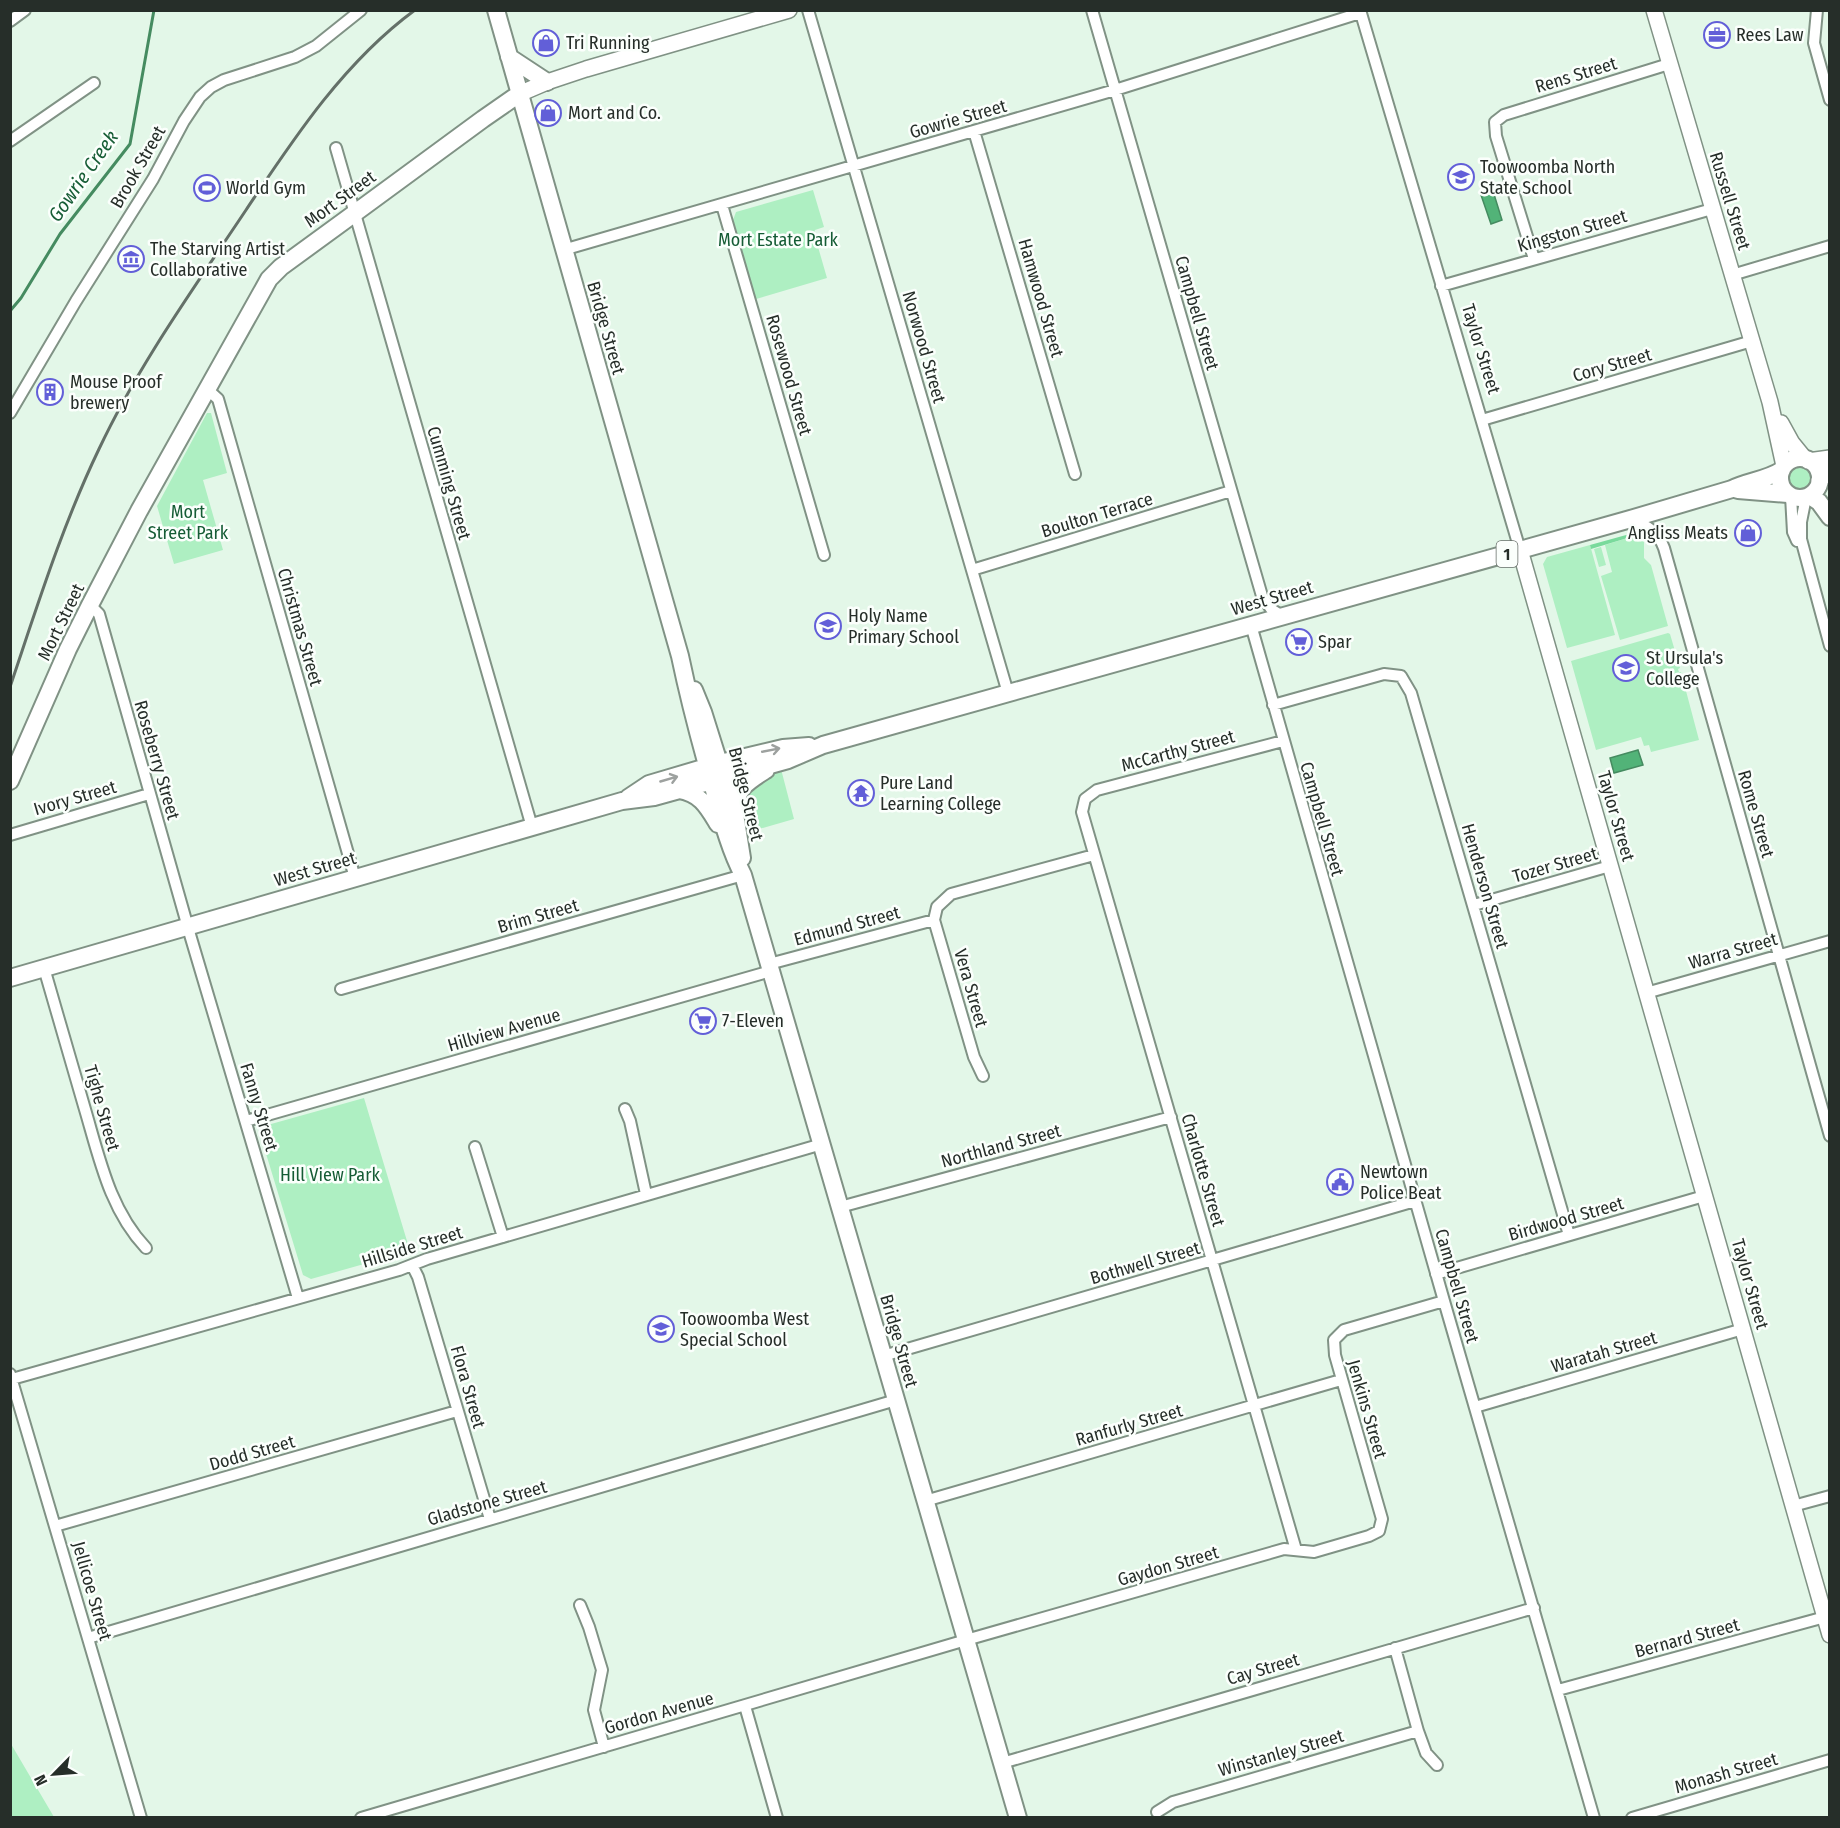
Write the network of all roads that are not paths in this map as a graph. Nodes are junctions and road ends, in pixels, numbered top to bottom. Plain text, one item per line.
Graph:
1 (25, 10) edge
2 (361, 10) edge
3 (496, 10) edge
4 (789, 10) edge
5 (808, 10) edge
6 (1092, 10) edge
7 (1654, 10) edge
8 (1817, 10) edge
9 (1360, 12) edge
10 (10, 21) edge
11 (509, 57) junction
12 (1670, 64) junction
13 (547, 81) junction
14 (94, 83) dead end
15 (1115, 90) junction
16 (519, 94) junction
17 (1830, 100) edge
18 (974, 131) junction
19 (10, 141) edge
20 (336, 148) dead end
21 (854, 166) junction
22 (722, 205) junction
23 (1712, 209) junction
24 (355, 213) junction
25 (1830, 246) edge
26 (563, 250) junction
27 (1534, 260) junction
28 (1732, 275) junction
29 (1441, 286) junction
30 (1752, 341) junction
31 (207, 389) junction
32 (1770, 402) junction
33 (10, 413) edge
34 (1482, 420) junction
35 (1830, 458) edge
36 (1806, 460) junction
37 (1783, 468) junction
38 (1075, 474) dead end
39 (1809, 488) edge
40 (1732, 489) junction
41 (1231, 491) junction
42 (1830, 499) edge
43 (1830, 517) edge
44 (1627, 520) junction
45 (1520, 550) junction
46 (825, 555) dead end
47 (972, 570) junction
48 (90, 605) junction
49 (1282, 616) junction
50 (1251, 625) junction
51 (1830, 646) edge
52 (1008, 693) junction
53 (1273, 705) junction
54 (1283, 741) junction
55 (823, 745) junction
56 (788, 760) junction
57 (715, 772) junction
58 (10, 781) edge
59 (679, 790) junction
60 (149, 794) junction
61 (1085, 799) joint
62 (622, 801) junction
63 (735, 814) junction
64 (532, 827) junction
65 (10, 834) edge
66 (731, 852) junction
67 (1094, 855) junction
68 (1610, 866) junction
69 (743, 875) junction
70 (355, 878) junction
71 (1474, 905) junction
72 (934, 920) junction
73 (188, 926) junction
74 (1830, 941) edge
75 (1779, 956) junction
76 (770, 967) junction
77 (44, 968) junction
78 (13, 976) edge
79 (341, 989) dead end
80 (1646, 993) junction
81 (983, 1076) dead end
82 (625, 1109) dead end
83 (1171, 1117) junction
84 (246, 1121) junction
85 (1830, 1136) edge
86 (822, 1144) junction
87 (475, 1147) dead end
88 (646, 1194) junction
89 (1704, 1196) junction
90 (1415, 1201) junction
91 (840, 1207) junction
92 (1569, 1235) junction
93 (503, 1237) junction
94 (146, 1248) dead end
95 (1212, 1260) junction
96 (412, 1265) junction
97 (1436, 1274) junction
98 (298, 1298) junction
99 (1444, 1301) junction
100 (1743, 1329) junction
101 (883, 1356) junction
102 (11, 1377) edge
103 (1341, 1380) junction
104 (896, 1400) junction
105 (1254, 1405) junction
106 (1475, 1407) junction
107 (457, 1411) junction
108 (1830, 1496) edge
109 (925, 1501) junction
110 (1793, 1506) junction
111 (490, 1519) junction
112 (56, 1526) junction
113 (1379, 1531) joint
114 (1296, 1550) junction
115 (580, 1605) dead end
116 (1534, 1608) junction
117 (1825, 1617) junction
118 (1830, 1635) edge
119 (88, 1638) junction
120 (966, 1640) junction
121 (1395, 1648) junction
122 (1558, 1690) junction
123 (745, 1706) junction
124 (1418, 1731) junction
125 (604, 1747) junction
126 (1830, 1760) edge
127 (1002, 1762) junction
128 (1437, 1765) dead end
129 (1157, 1812) dead end
130 (141, 1818) edge
131 (361, 1818) edge
132 (777, 1818) edge
133 (1018, 1818) edge
134 (1594, 1818) edge
135 (1632, 1818) edge

1 - 10 street
2 - 33 street, Brook Street
3 - 11 main road, Bridge Street
4 - 13 street, Mort Street
5 - 21 street, Norwood Street
6 - 15 street, Campbell Street
7 - 12 street, Russell Street
8 - 17 street
9 - 15 street, Gowrie Street
9 - 29 street, Taylor Street
11 - 13 main road
11 - 16 main road, Bridge Street
12 - 23 street, Russell Street
12 - 27 street, Rens Street
13 - 16 street, Mort Street
14 - 19 street
15 - 18 street, Gowrie Street
15 - 41 street, Campbell Street
16 - 24 main road, Mort Street
16 - 26 main road, Bridge Street
18 - 21 street, Gowrie Street
18 - 38 street, Hamwood Street
20 - 24 street, Cumming Street
21 - 22 street, Gowrie Street
21 - 47 street, Norwood Street
22 - 26 street, Gowrie Street
22 - 46 street, Rosewood Street
23 - 27 street, Kingston Street
23 - 28 street, Russell Street
24 - 31 main road, Mort Street
24 - 64 street, Cumming Street
25 - 28 street
26 - 57 main road, Bridge Street
27 - 29 street, Kingston Street
28 - 30 street, Russell Street
29 - 34 street, Taylor Street
30 - 32 street, Russell Street
30 - 34 street, Cory Street
31 - 48 main road, Mort Street
31 - 70 street, Christmas Street
32 - 36 street, Russell Street
32 - 37 street, Russell Street
34 - 45 street, Taylor Street
35 - 36 street, 1
36 - 37 main road, 1
36 - 39 main road
37 - 39 main road
37 - 40 main road, West Street / 1
39 - 40 main road, West Street / 1
39 - 42 main road
39 - 43 main road
39 - 51 street
40 - 44 main road, West Street / 1
41 - 47 street, Boulton Terrace
41 - 49 street, Campbell Street
44 - 45 main road, West Street / 1
44 - 75 street, Rome Street
45 - 49 main road, West Street / 1
45 - 68 street, Taylor Street
47 - 52 street, Norwood Street
48 - 58 main road, Mort Street
48 - 60 street, Roseberry Street
49 - 50 main road, West Street
50 - 52 main road, West Street
50 - 53 street, Campbell Street
52 - 55 main road, West Street
53 - 54 street, Campbell Street
53 - 71 street, Henderson Street
54 - 61 street, McCarthy Street
54 - 90 street, Campbell Street
55 - 56 main road, West Street
57 -> 55 main road, West Street
56 - 57 main road, West Street
56 - 63 main road
57 - 59 main road, West Street
62 -> 57 main road, West Street
57 - 63 main road, Bridge Street
57 - 66 main road, Bridge Street
59 - 62 main road, West Street
59 - 66 main road
60 - 65 street, Ivory Street
60 - 73 street, Roseberry Street
61 - 67 street, Charlotte Street
62 - 64 main road, West Street
63 - 69 main road, Bridge Street
64 - 70 main road, West Street
66 - 69 main road, Bridge Street
67 - 72 street, Vera Street
67 - 83 street, Charlotte Street
68 - 71 street, Tozer Street
68 - 80 street, Taylor Street
69 - 76 main road, Bridge Street
69 - 79 street, Brim Street
70 - 73 main road, West Street
71 - 92 street, Henderson Street
72 - 76 street, Edmund Street
72 - 81 street, Vera Street
73 - 77 main road, West Street
73 - 84 street, Fanny Street
74 - 75 street, Warra Street
75 - 80 street, Warra Street
75 - 85 street, Rome Street
76 - 84 street, Hillview Avenue
76 - 86 main road, Bridge Street
77 - 78 main road, West Street
77 - 94 street, Tighe Street
80 - 89 street, Taylor Street
82 - 88 street
83 - 91 street, Northland Street
83 - 95 street, Charlotte Street
84 - 98 street, Fanny Street
86 - 88 street, Hillside Street
86 - 91 main road, Bridge Street
87 - 93 street
88 - 93 street, Hillside Street
89 - 92 street, Birdwood Street
89 - 100 street, Taylor Street
90 - 95 street, Bothwell Street
90 - 97 street, Campbell Street
91 - 101 main road, Bridge Street
92 - 97 street, Birdwood Street
93 - 96 street, Hillside Street
95 - 101 street, Bothwell Street
95 - 105 street, Charlotte Street
96 - 98 street, Hillside Street
96 - 107 street, Flora Street
97 - 99 street, Campbell Street
98 - 102 street, Hillside Street
99 - 103 street, Jenkins Street
99 - 106 street, Campbell Street
100 - 106 street, Waratah Street
100 - 110 street, Taylor Street
101 - 104 main road, Bridge Street
102 - 112 street, Jellicoe Street
103 - 105 street, Ranfurly Street
103 - 113 street, Jenkins Street
104 - 109 main road, Bridge Street
104 - 111 street, Gladstone Street
105 - 109 street, Ranfurly Street
105 - 114 street, Charlotte Street
106 - 116 street, Campbell Street
107 - 111 street, Flora Street
107 - 112 street, Dodd Street
108 - 110 street
109 - 120 main road, Bridge Street
110 - 117 street, Taylor Street
111 - 119 street, Gladstone Street
112 - 119 street, Jellicoe Street
113 - 114 street, Gaydon Street
114 - 120 street, Gaydon Street
115 - 125 street
116 - 121 street, Cay Street
116 - 122 street, Campbell Street
117 - 118 street, Taylor Street
117 - 122 street, Bernard Street
119 - 130 street, Jellicoe Street
120 - 123 street, Gordon Avenue
120 - 127 main road, Bridge Street
121 - 124 street
121 - 127 street, Cay Street
122 - 134 street, Campbell Street
123 - 125 street, Gordon Avenue
123 - 132 street
124 - 128 street
124 - 129 street, Winstanley Street
125 - 131 street, Gordon Avenue
126 - 135 street, Monash Street
127 - 133 main road, Bridge Street

